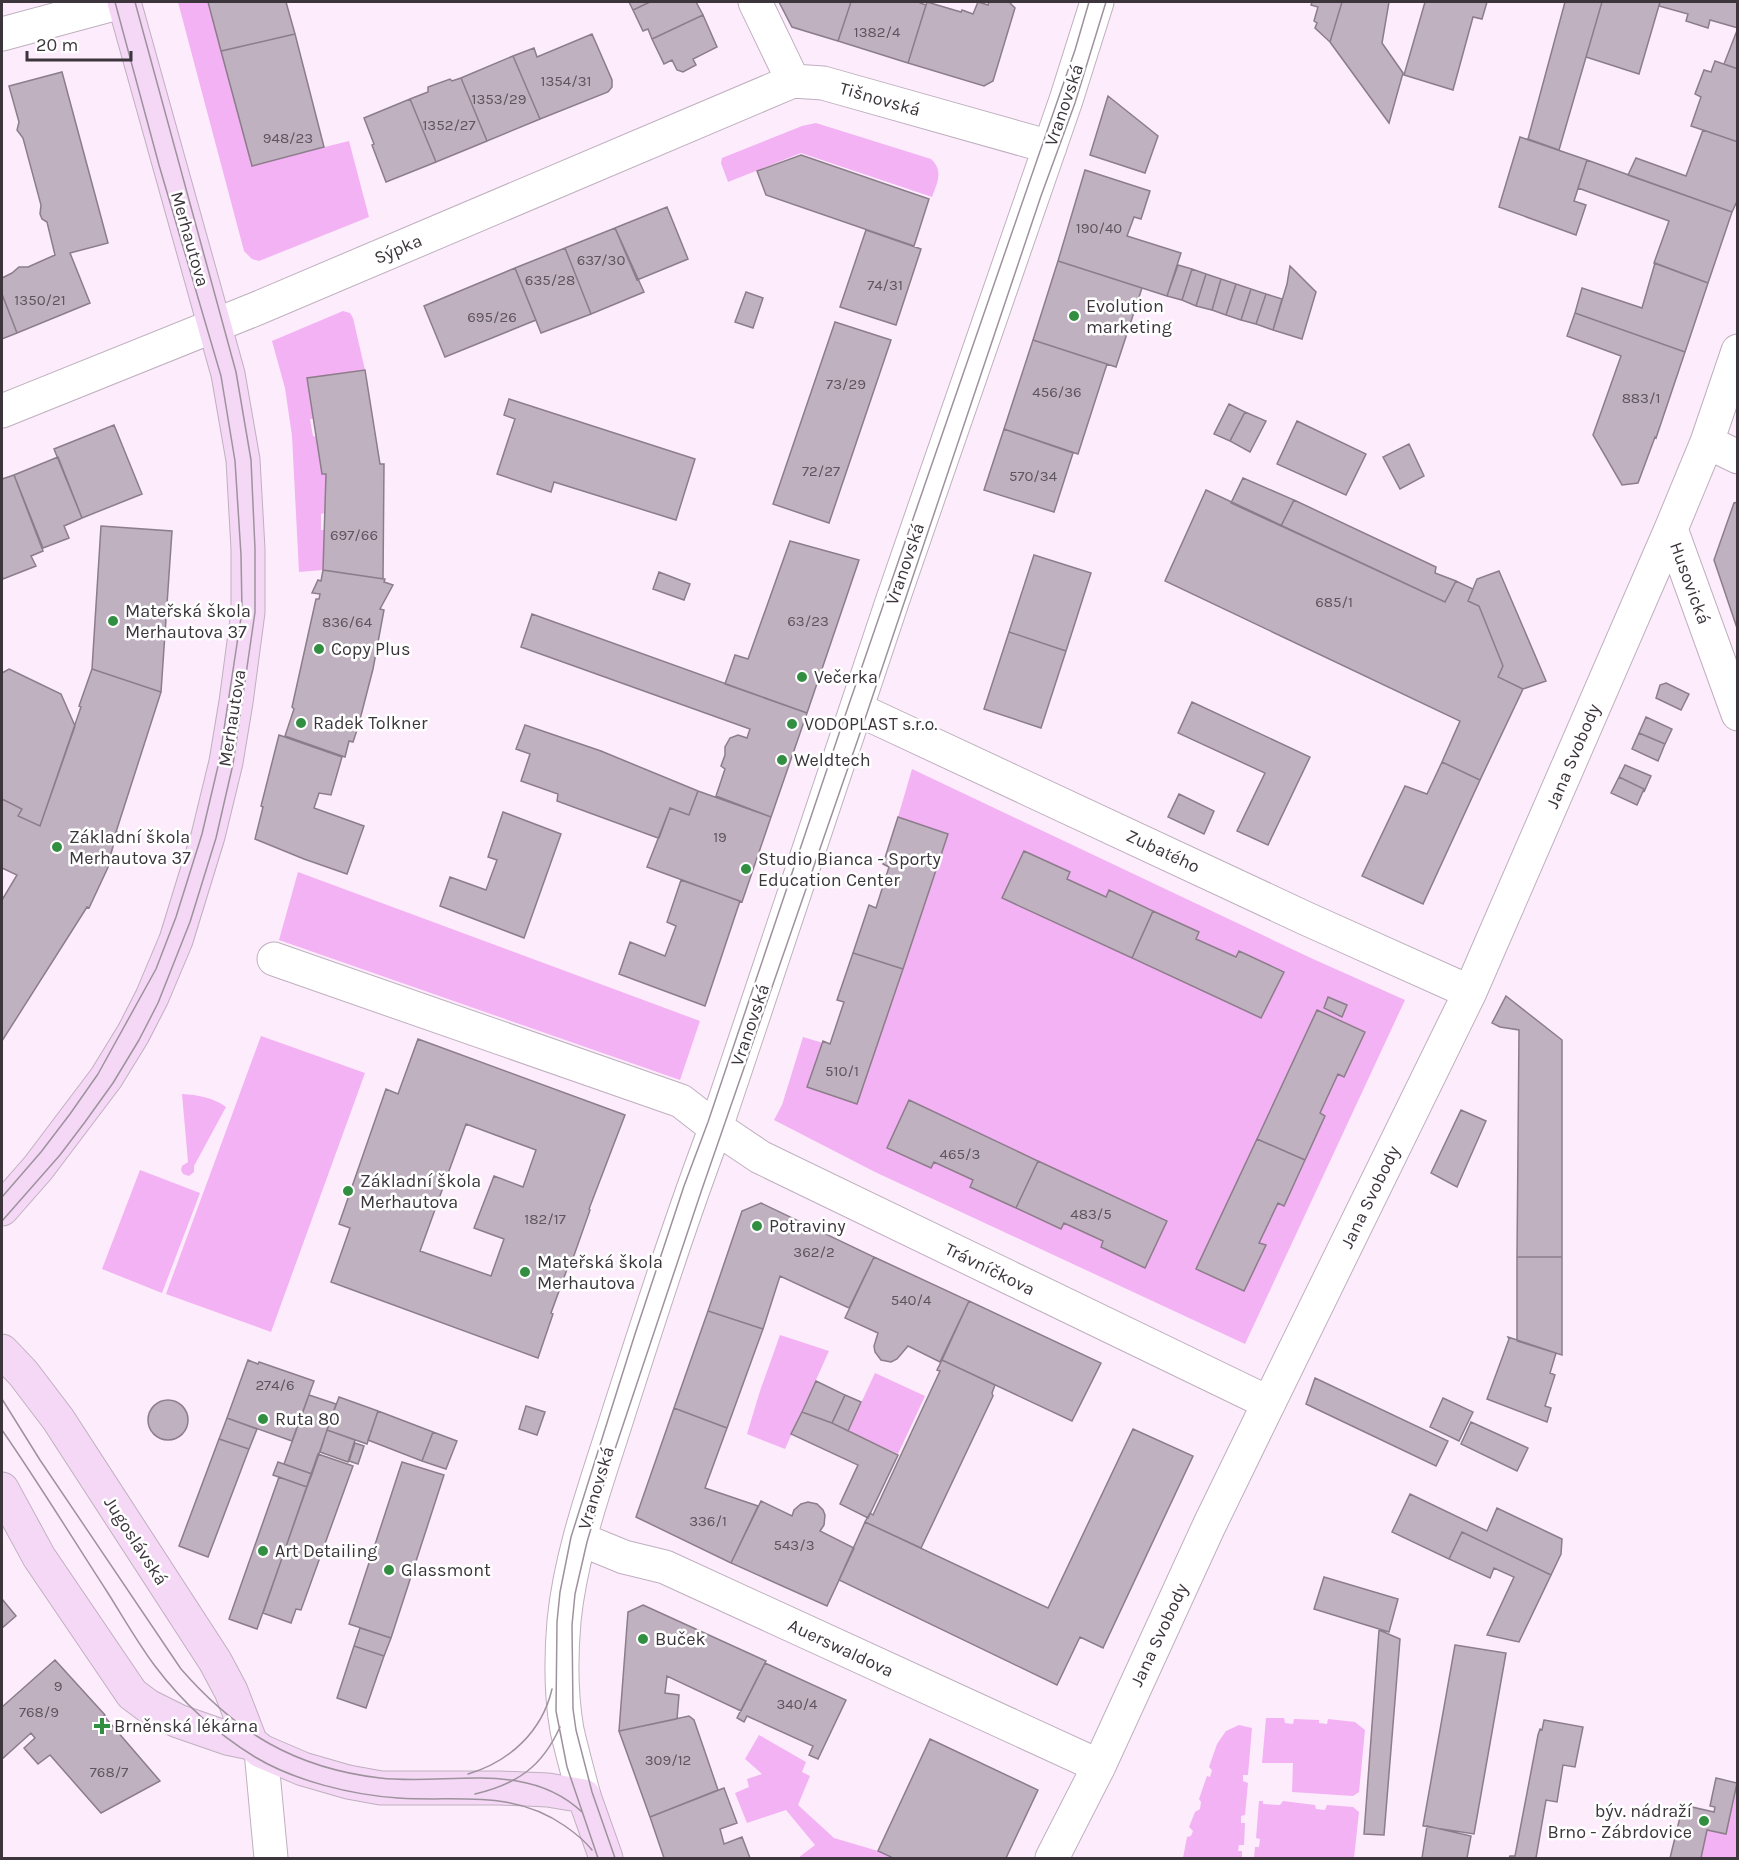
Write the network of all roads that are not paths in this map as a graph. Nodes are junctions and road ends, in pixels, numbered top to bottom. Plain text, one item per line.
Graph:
1 (122, 2) edge
2 (755, 2) edge
3 (1097, 2) edge
4 (2, 34) edge
5 (793, 81) junction
6 (1050, 147) junction
7 (214, 325) junction
8 (1737, 351) edge
9 (2, 411) edge
10 (1707, 442) junction
11 (1737, 457) edge
12 (1671, 529) junction
13 (857, 709) junction
14 (1737, 714) edge
15 (274, 959) dead end
16 (1470, 992) junction
17 (716, 1127) junction
18 (2, 1209) edge
19 (2, 1351) edge
20 (1269, 1403) junction
21 (2, 1489) edge
22 (580, 1539) junction
23 (256, 1747) junction
24 (1099, 1766) junction
25 (584, 1796) junction
26 (271, 1858) edge
27 (606, 1858) edge
28 (1052, 1858) edge

1 - 4 street
1 - 7 street, Merhautova
2 - 5 street
3 - 6 street, Vranovská
5 - 6 street, Tišnovská
5 - 7 street, Sýpka
6 - 13 street, Vranovská
7 - 9 street, Sýpka
7 - 18 street, Merhautova
8 - 10 street, Husovická
10 - 11 street
10 - 12 street, Husovická
12 - 14 street, Husovická
12 - 16 street, Jana Svobody
13 - 16 street, Zubatého
13 - 17 street, Vranovská
15 - 17 street
16 - 20 street, Jana Svobody
17 - 20 street, Trávníčkova
17 - 22 street, Vranovská
19 - 23 street, Jugoslávská
20 - 24 street, Jana Svobody
21 - 23 street
22 - 24 street, Auerswaldova
22 - 25 street, Vranovská
23 - 25 street
23 - 26 street
24 - 28 street, Jana Svobody
25 - 27 street, Vranovská

